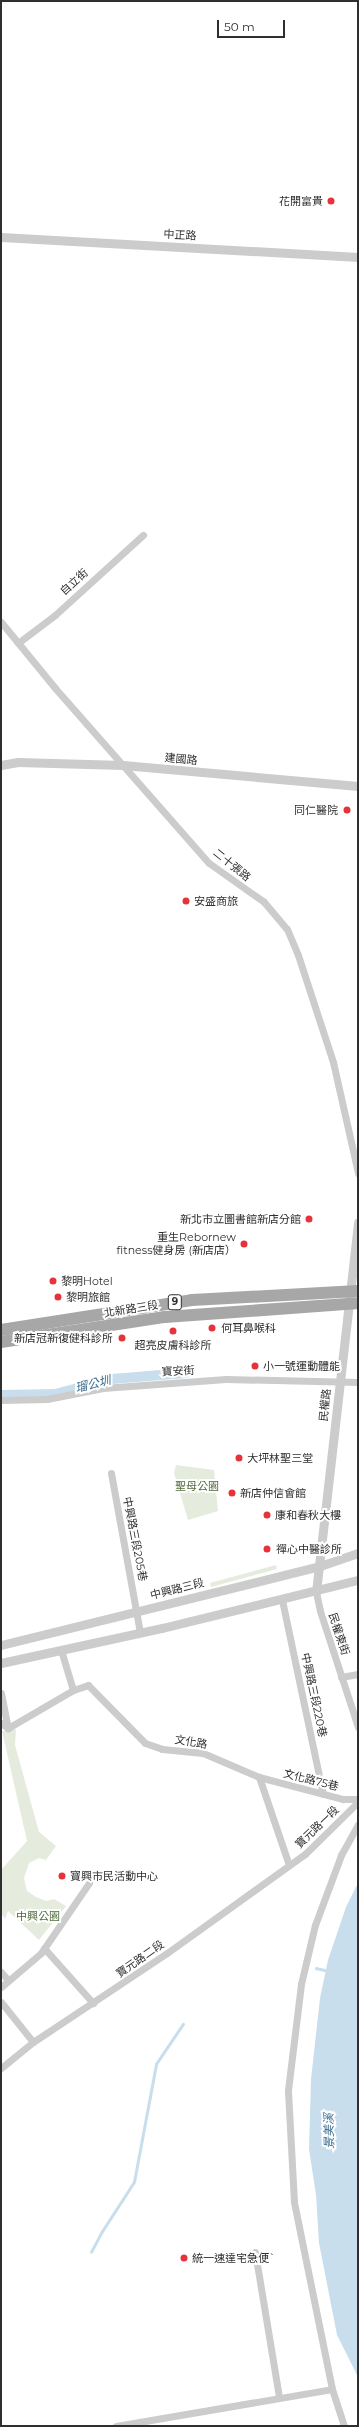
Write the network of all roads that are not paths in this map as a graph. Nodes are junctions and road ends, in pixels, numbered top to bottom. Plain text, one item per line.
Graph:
1 (1, 237) edge
2 (358, 257) edge
3 (143, 535) dead end
4 (1, 622) edge
5 (18, 643) junction
6 (1, 765) edge
7 (123, 765) junction
8 (358, 786) edge
9 (358, 1173) edge
10 (358, 1222) edge
11 (354, 1292) edge
12 (353, 1304) edge
13 (1, 1330) edge
14 (1, 1342) edge
15 (340, 1382) junction
16 (358, 1382) edge
17 (1, 1400) edge
18 (110, 1473) dead end
19 (358, 1553) edge
20 (320, 1566) junction
21 (358, 1580) edge
22 (316, 1592) junction
23 (282, 1600) junction
24 (137, 1612) junction
25 (140, 1632) junction
26 (1, 1645) edge
27 (61, 1650) junction
28 (1, 1663) edge
29 (358, 1674) edge
30 (341, 1677) junction
31 (73, 1690) junction
32 (1, 1693) edge
33 (1, 1722) edge
34 (358, 1727) edge
35 (8, 1728) junction
36 (259, 1777) junction
37 (323, 1794) junction
38 (358, 1799) edge
39 (358, 1802) edge
40 (358, 1824) edge
41 (289, 1866) junction
42 (89, 1883) dead end
43 (44, 1948) junction
44 (1, 1972) edge
45 (8, 1980) junction
46 (1, 1986) edge
47 (1, 2002) edge
48 (93, 2003) junction
49 (33, 2042) junction
50 (1, 2068) edge
51 (255, 2252) dead end
52 (332, 2389) junction
53 (279, 2397) junction
54 (116, 2426) edge
55 (344, 2426) edge

1 - 2 street, 中正路
3 - 5 street, 自立街
4 - 5 street, 二十張路
5 - 7 street, 二十張路
6 - 7 street, 建國路
7 - 8 street, 建國路
7 - 9 street, 二十張路
10 - 11 street, 民權路
11 - 12 street, 民權路
11 - 13 main road, 北新路三段 / 9
12 - 14 main road, 北新路三段 / 9
12 - 15 street, 民權路
15 - 16 street, 寶安街
15 - 17 street, 寶安街
15 - 20 street, 民權路
18 - 24 street, 中興路三段205巷
19 - 20 street, 中興路三段
20 - 22 street, 民權路
20 - 24 street, 中興路三段
21 - 22 street
22 - 23 street
22 - 30 street, 民權東街
23 - 25 street
23 - 37 street, 中興路三段220巷
24 - 25 street, 中興路三段205巷
24 - 26 street, 中興路三段
25 - 27 street
27 - 28 street
27 - 31 street
29 - 30 street
30 - 34 street, 民權東街
31 - 35 street, 文化路
31 - 36 street, 文化路
32 - 35 street
33 - 35 street
36 - 37 street, 文化路75巷
36 - 41 street
37 - 38 street, 文化路75巷
39 - 41 street, 寶元路一段
40 - 52 street
41 - 48 street, 寶元路二段
42 - 43 street
43 - 45 street
43 - 48 street
44 - 45 street
45 - 46 street
47 - 49 street
48 - 49 street, 寶元路二段
49 - 50 street, 寶元路二段
51 - 53 street
52 - 53 street
52 - 55 street
53 - 54 street

